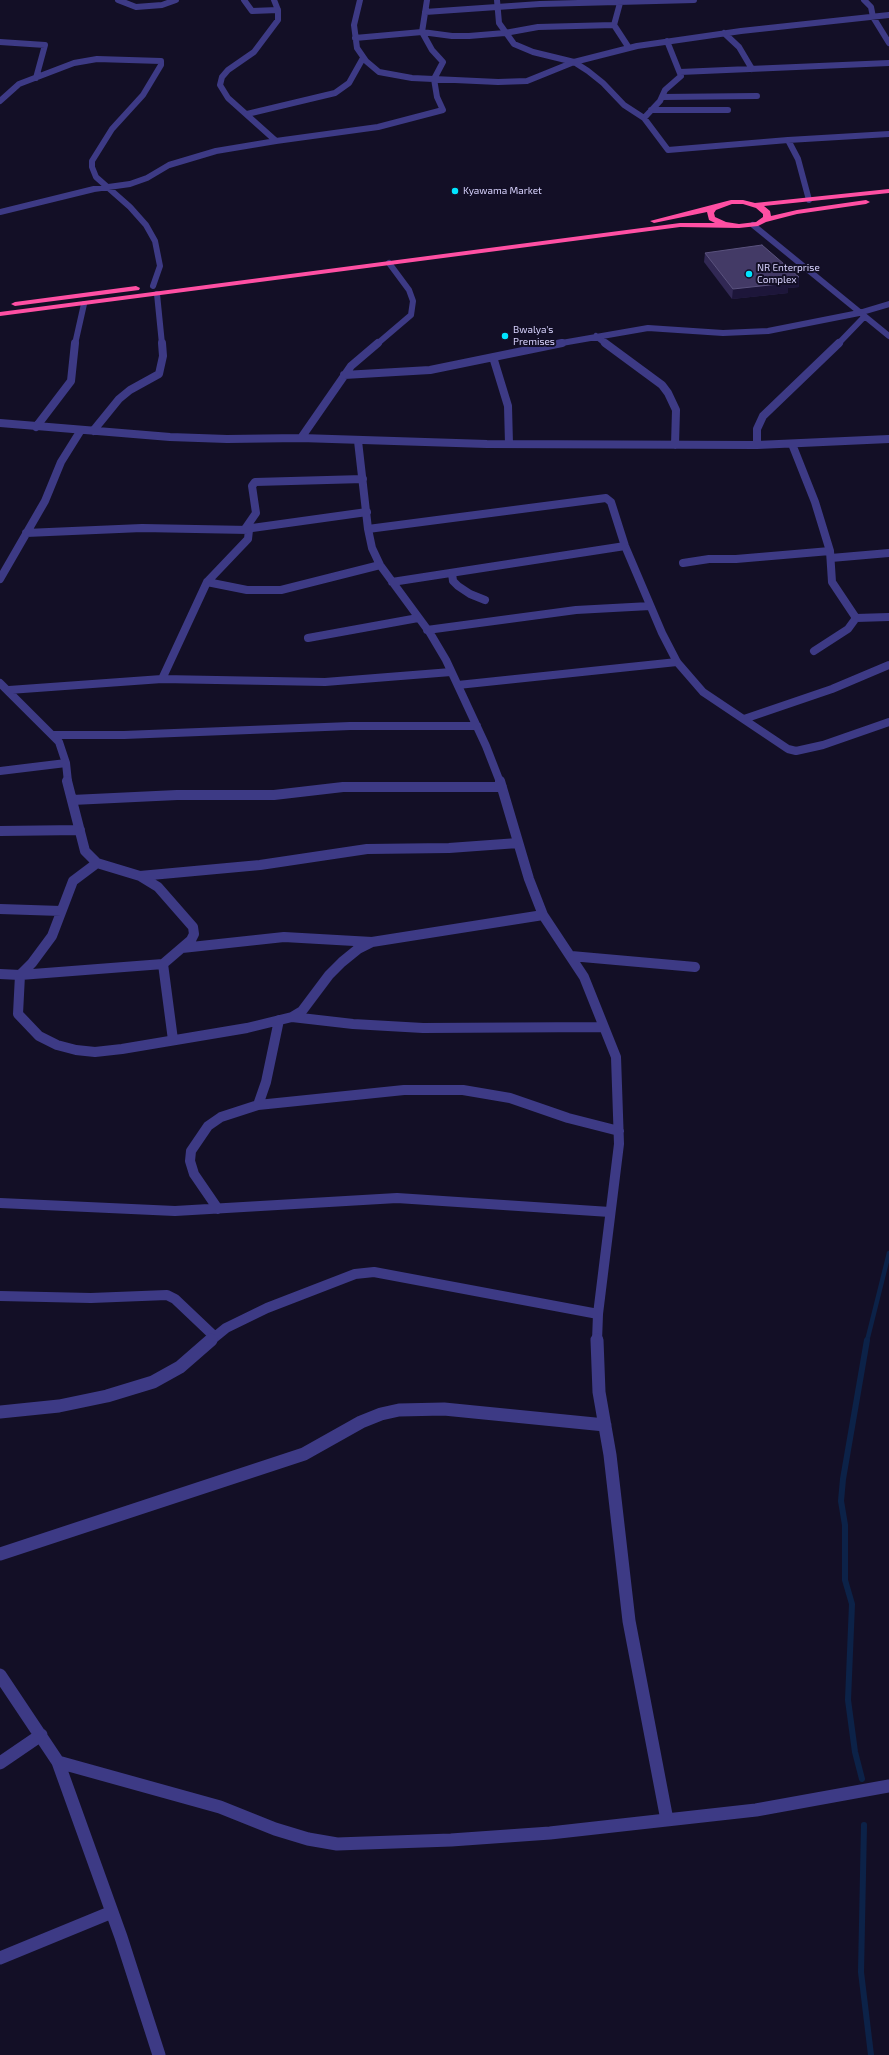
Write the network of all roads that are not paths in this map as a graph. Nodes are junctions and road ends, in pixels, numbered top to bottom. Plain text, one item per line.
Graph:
1 (118, 0) edge
2 (176, 0) edge
3 (244, 0) edge
4 (274, 0) edge
5 (360, 0) edge
6 (427, 0) edge
7 (497, 0) edge
8 (694, 0) edge
9 (864, 0) edge
10 (580, 1) edge
11 (620, 3) junction
12 (499, 7) junction
13 (278, 10) junction
14 (425, 12) junction
15 (889, 15) edge
16 (873, 17) junction
17 (614, 25) junction
18 (422, 32) junction
19 (505, 33) junction
20 (724, 33) junction
21 (355, 38) junction
22 (667, 41) junction
23 (889, 41) edge
24 (0, 42) edge
25 (629, 48) junction
26 (363, 58) junction
27 (574, 62) junction
28 (889, 63) edge
29 (752, 70) junction
30 (680, 72) junction
31 (36, 78) junction
32 (434, 79) junction
33 (757, 96) dead end
34 (662, 97) junction
35 (0, 101) edge
36 (651, 110) junction
37 (728, 110) dead end
38 (247, 114) junction
39 (644, 118) junction
40 (889, 134) edge
41 (788, 140) junction
42 (276, 141) junction
43 (106, 186) junction
44 (889, 191) edge
45 (889, 199) edge
46 (809, 200) junction
47 (754, 204) junction
48 (713, 208) junction
49 (0, 212) edge
50 (765, 220) junction
51 (729, 225) junction
52 (753, 225) junction
53 (389, 263) junction
54 (155, 290) junction
55 (84, 304) junction
56 (889, 304) edge
57 (0, 306) edge
58 (0, 314) edge
59 (861, 315) junction
60 (596, 336) junction
61 (889, 336) edge
62 (493, 357) junction
63 (344, 375) junction
64 (0, 423) edge
65 (36, 427) junction
66 (81, 430) junction
67 (93, 430) junction
68 (301, 438) junction
69 (889, 439) edge
70 (358, 441) junction
71 (509, 444) junction
72 (792, 444) junction
73 (675, 445) junction
74 (757, 445) junction
75 (363, 479) junction
76 (367, 512) junction
77 (245, 529) junction
78 (368, 529) junction
79 (26, 533) junction
80 (624, 546) junction
81 (889, 553) edge
82 (831, 555) junction
83 (683, 563) dead end
84 (380, 565) junction
85 (4, 567) edge
86 (452, 573) junction
87 (0, 579) edge
88 (207, 582) junction
89 (392, 582) junction
90 (485, 600) dead end
91 (650, 606) junction
92 (889, 617) edge
93 (418, 618) junction
94 (856, 618) junction
95 (427, 630) junction
96 (308, 638) dead end
97 (814, 651) dead end
98 (678, 662) junction
99 (889, 664) edge
100 (451, 672) junction
101 (162, 679) junction
102 (0, 683) edge
103 (458, 685) junction
104 (9, 690) junction
105 (744, 719) junction
106 (889, 722) edge
107 (476, 726) junction
108 (54, 735) junction
109 (66, 763) junction
110 (0, 771) edge
111 (502, 787) junction
112 (72, 800) junction
113 (80, 830) junction
114 (0, 831) edge
115 (518, 843) junction
116 (97, 863) junction
117 (140, 876) junction
118 (0, 909) edge
119 (61, 911) junction
120 (543, 915) junction
121 (372, 942) junction
122 (182, 948) junction
123 (571, 956) junction
124 (163, 964) junction
125 (695, 966) dead end
126 (0, 974) edge
127 (20, 975) junction
128 (292, 1017) junction
129 (279, 1020) junction
130 (603, 1027) junction
131 (173, 1040) junction
132 (258, 1105) junction
133 (619, 1131) junction
134 (0, 1203) edge
135 (218, 1209) junction
136 (610, 1212) junction
137 (0, 1296) edge
138 (598, 1314) junction
139 (214, 1336) junction
140 (0, 1412) edge
141 (605, 1425) junction
142 (0, 1554) edge
143 (0, 1674) edge
144 (41, 1735) junction
145 (58, 1762) junction
146 (0, 1763) edge
147 (889, 1786) edge
148 (667, 1820) junction
149 (112, 1912) junction
150 (0, 1958) edge
151 (159, 2055) edge

1 - 2 street
3 - 13 street
4 - 13 street
5 - 21 street
6 - 14 street
7 - 12 street
8 - 11 street
9 - 16 street
10 - 11 street
10 - 12 street
11 - 17 street
12 - 14 street
12 - 19 street
13 - 38 street
14 - 18 street
15 - 16 street
16 - 20 street
16 - 23 street
17 - 19 street
17 - 25 street
18 - 19 street
18 - 21 street
18 - 32 street
19 - 27 street
20 - 22 street
20 - 29 street
21 - 26 street
22 - 25 street
22 - 30 street
24 - 31 street
25 - 27 street
26 - 32 street
26 - 38 street
27 - 32 street
27 - 39 street
28 - 29 street
29 - 30 street
30 - 34 street
31 - 35 street
31 - 43 street
32 - 42 street
33 - 34 street
34 - 36 street
36 - 37 street
36 - 39 street
38 - 42 street
39 - 41 street
40 - 41 street
41 - 46 street
42 - 43 street
43 - 49 street
43 - 54 street
44 - 46 highway
45 - 50 highway
46 - 47 highway
47 - 48 highway
47 - 50 highway
48 - 51 highway
48 - 54 highway
50 - 52 highway
51 - 52 highway
51 - 53 highway
52 - 59 street
53 - 54 highway
53 - 63 street
54 - 55 highway
54 - 57 highway
54 - 67 street
55 - 58 highway
55 - 65 street
56 - 59 street
59 - 60 street
59 - 61 street
59 - 74 street
60 - 62 street
60 - 73 street
62 - 63 street
62 - 71 street
63 - 68 street
64 - 65 street
65 - 66 street
66 - 67 street
66 - 79 street
67 - 68 street
68 - 70 street
69 - 72 street
70 - 71 street
70 - 75 street
71 - 73 street
72 - 74 street
72 - 82 street
73 - 74 street
75 - 76 street
75 - 77 street
76 - 77 street
76 - 78 street
77 - 79 street
77 - 88 street
78 - 80 street
78 - 84 street
79 - 85 street
80 - 86 street
80 - 91 street
81 - 82 street
82 - 83 street
82 - 94 street
84 - 88 street
84 - 89 street
85 - 87 street
86 - 89 street
86 - 90 street
88 - 101 street
89 - 93 street
91 - 95 street
91 - 98 street
92 - 94 street
93 - 95 street
93 - 96 street
94 - 97 street
95 - 100 street
98 - 103 street
98 - 105 street
99 - 105 street
100 - 101 street
100 - 103 street
101 - 104 street
102 - 104 street
103 - 107 street
104 - 108 street
105 - 106 street
107 - 108 street
107 - 111 street
108 - 109 street
109 - 110 street
109 - 112 street
111 - 112 street
111 - 115 street
112 - 113 street
113 - 114 street
113 - 116 street
115 - 117 street
115 - 120 street
116 - 117 street
116 - 119 street
117 - 122 street
118 - 119 street
119 - 127 street
120 - 121 street
120 - 123 street
121 - 122 street
121 - 128 street
122 - 124 street
123 - 125 street
123 - 130 street
124 - 127 street
124 - 131 street
126 - 127 street
127 - 131 street
128 - 129 street
128 - 130 street
129 - 131 street
129 - 132 street
130 - 133 street
132 - 133 street
132 - 135 street
133 - 136 street
134 - 135 street
135 - 136 street
136 - 138 street
137 - 139 street
138 - 139 street
138 - 141 street
139 - 140 street
141 - 142 street
141 - 148 street
143 - 144 street
144 - 145 street
144 - 146 street
145 - 148 street
145 - 149 street
147 - 148 street
149 - 150 street
149 - 151 street

